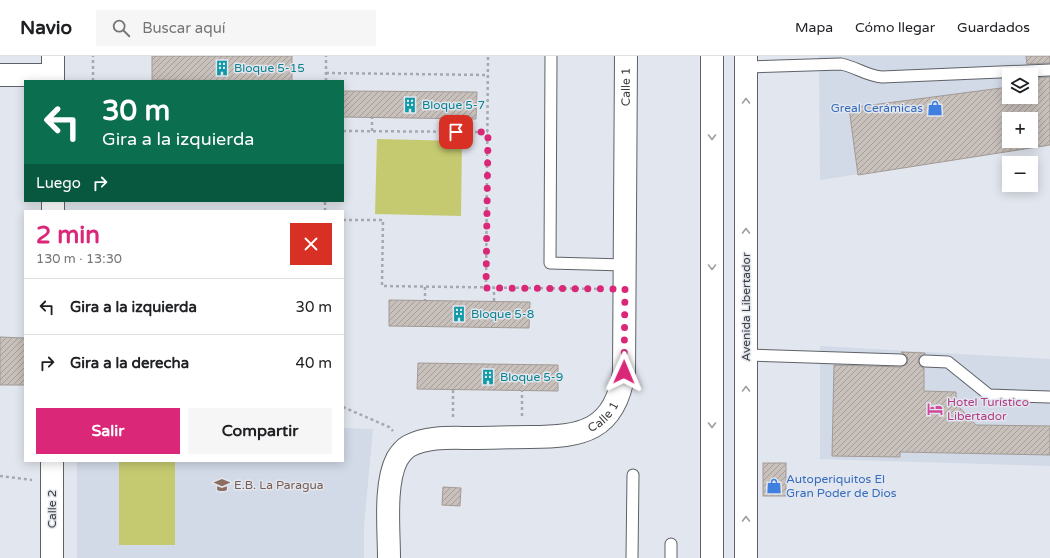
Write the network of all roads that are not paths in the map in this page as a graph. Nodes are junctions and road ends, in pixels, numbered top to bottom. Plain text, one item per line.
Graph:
1 (551, 56) edge
2 (626, 56) edge
3 (712, 56) edge
4 (746, 61) edge
5 (1050, 70) edge
6 (53, 71) edge
7 (0, 75) edge
8 (625, 265) junction
9 (746, 355) junction
10 (901, 360) dead end
11 (925, 361) dead end
12 (1050, 397) edge
13 (52, 472) edge
14 (633, 475) dead end
15 (671, 544) dead end
16 (52, 558) edge
17 (389, 558) edge
18 (632, 558) edge
19 (671, 558) edge
20 (712, 558) edge
21 (746, 558) edge

1 - 8 lane
2 - 8 main road, Calle 1
3 -> 20 main road
4 - 5 lane
9 -> 4 main road, Avenida Libertador
6 - 7 main road
8 - 17 main road, Calle 1
9 - 10 lane
21 -> 9 main road, Avenida Libertador
11 - 12 lane
13 - 16 main road, Calle 2
14 - 18 lane
15 - 19 lane

